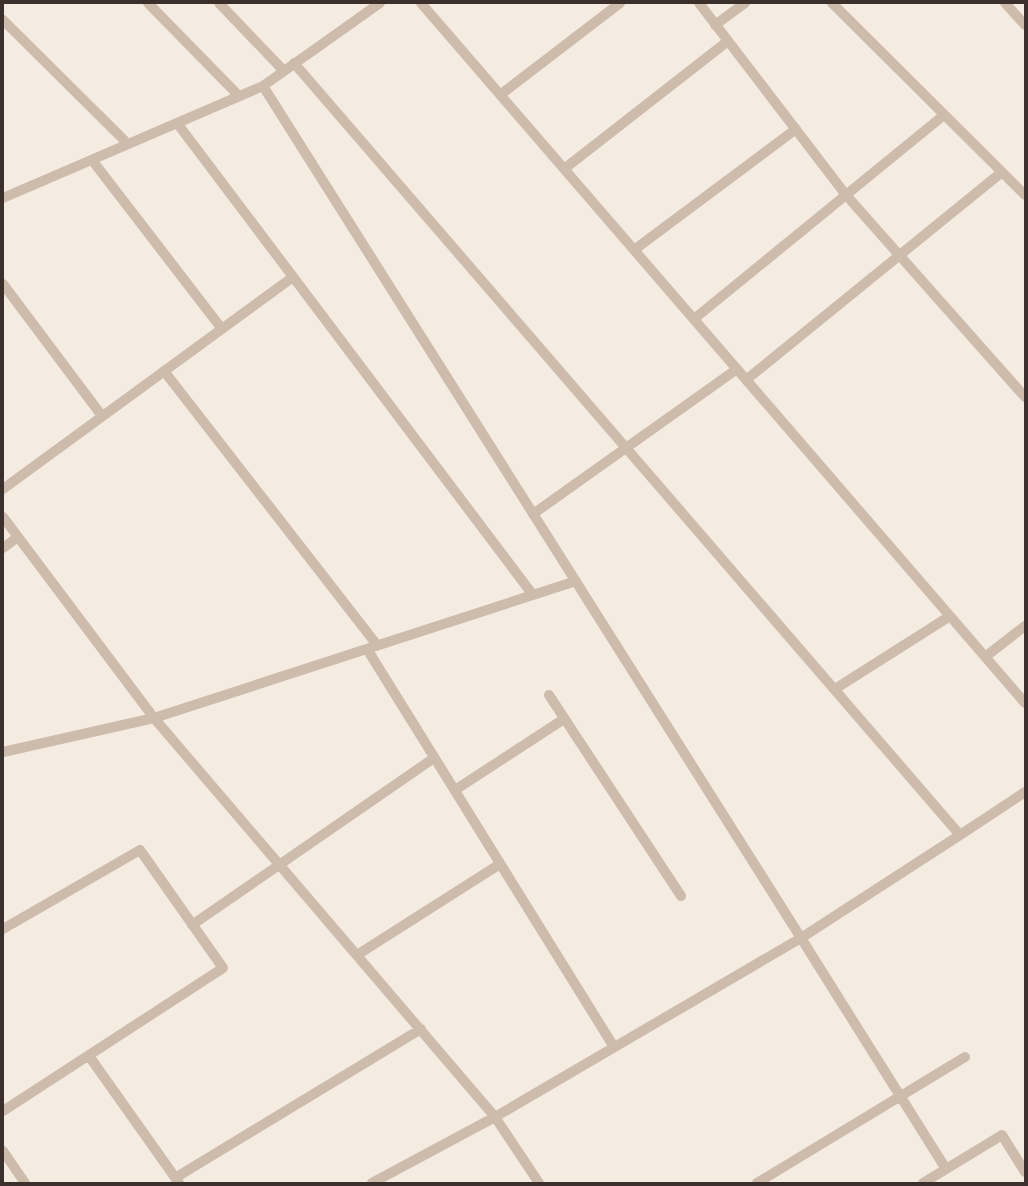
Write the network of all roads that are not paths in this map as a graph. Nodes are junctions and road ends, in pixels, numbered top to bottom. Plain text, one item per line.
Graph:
1 (148, 3) edge
2 (219, 3) edge
3 (380, 3) edge
4 (421, 3) edge
5 (620, 3) edge
6 (699, 3) edge
7 (745, 3) edge
8 (832, 3) edge
9 (1005, 3) edge
10 (3, 20) edge
11 (716, 25) junction
12 (1025, 25) edge
13 (728, 41) junction
14 (294, 63) junction
15 (284, 71) junction
16 (263, 86) junction
17 (500, 95) junction
18 (239, 96) junction
19 (944, 115) junction
20 (177, 123) junction
21 (796, 129) junction
22 (128, 144) junction
23 (92, 160) junction
24 (564, 169) junction
25 (1002, 172) junction
26 (846, 195) junction
27 (1025, 195) edge
28 (3, 198) edge
29 (634, 250) junction
30 (900, 255) junction
31 (293, 276) junction
32 (3, 284) edge
33 (694, 319) junction
34 (222, 329) junction
35 (737, 369) junction
36 (164, 371) junction
37 (746, 380) junction
38 (1025, 397) edge
39 (102, 416) junction
40 (626, 448) junction
41 (3, 489) edge
42 (533, 514) junction
43 (3, 517) edge
44 (18, 537) junction
45 (3, 548) edge
46 (576, 581) junction
47 (532, 595) junction
48 (950, 616) junction
49 (1025, 626) edge
50 (372, 647) junction
51 (985, 657) junction
52 (835, 689) junction
53 (549, 695) dead end
54 (1025, 703) edge
55 (154, 718) junction
56 (564, 718) junction
57 (3, 752) edge
58 (434, 758) junction
59 (455, 790) junction
60 (1025, 792) edge
61 (960, 835) junction
62 (279, 864) junction
63 (500, 864) junction
64 (681, 896) dead end
65 (192, 925) junction
66 (3, 929) edge
67 (801, 938) junction
68 (358, 956) junction
69 (421, 1029) junction
70 (614, 1048) junction
71 (89, 1056) junction
72 (965, 1057) dead end
73 (900, 1096) junction
74 (3, 1111) edge
75 (495, 1117) junction
76 (3, 1151) edge
77 (946, 1169) junction
78 (1025, 1172) edge
79 (177, 1181) edge
80 (25, 1183) edge
81 (372, 1183) edge
82 (539, 1183) edge
83 (757, 1183) edge
84 (923, 1183) edge

1 - 18 street
2 - 15 street
3 - 14 street
4 - 17 street
5 - 17 street
6 - 11 street
7 - 11 street
8 - 19 street
9 - 12 street
10 - 22 street
11 - 13 street
13 - 21 street
13 - 24 street
14 - 15 street
14 - 40 street
15 - 16 street
16 - 18 street
16 - 42 street
17 - 24 street
18 - 20 street
19 - 25 street
19 - 26 street
20 - 22 street
20 - 31 street
21 - 26 street
21 - 29 street
22 - 23 street
23 - 28 street
23 - 34 street
24 - 29 street
25 - 27 street
25 - 30 street
26 - 30 street
26 - 33 street
29 - 33 street
30 - 37 street
30 - 38 street
31 - 34 street
31 - 47 street
32 - 39 street
33 - 35 street
34 - 36 street
35 - 37 street
35 - 40 street
36 - 39 street
36 - 50 street
37 - 48 street
39 - 41 street
40 - 42 street
40 - 52 street
42 - 46 street
43 - 44 street
44 - 45 street
44 - 55 street
46 - 47 street
46 - 67 street
47 - 50 street
48 - 51 street
48 - 52 street
49 - 51 street
50 - 55 street
50 - 58 street
51 - 54 street
52 - 61 street
53 - 56 street
55 - 57 street
55 - 62 street
56 - 59 street
56 - 64 street
58 - 59 street
58 - 62 street
59 - 63 street
60 - 61 street
61 - 67 street
62 - 65 street
62 - 68 street
63 - 68 street
63 - 70 street
65 - 66 street
65 - 71 street
67 - 70 street
67 - 73 street
68 - 69 street
69 - 75 street
69 - 79 street
70 - 75 street
71 - 74 street
71 - 79 street
72 - 73 street
73 - 77 street
73 - 83 street
75 - 81 street
75 - 82 street
76 - 80 street
77 - 78 street
77 - 84 street

